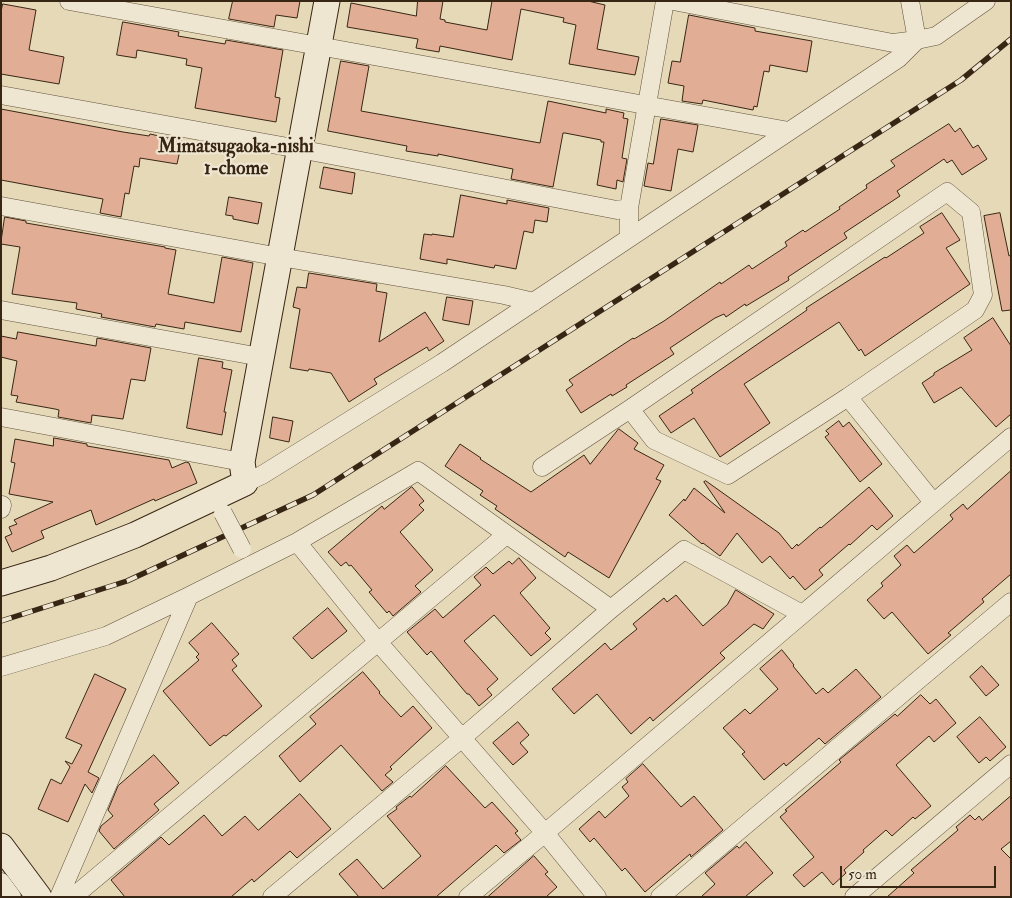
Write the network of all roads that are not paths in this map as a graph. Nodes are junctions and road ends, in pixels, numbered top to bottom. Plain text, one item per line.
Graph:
1 (69, 1) edge
2 (326, 1) edge
3 (665, 1) edge
4 (673, 1) edge
5 (910, 1) edge
6 (986, 1) edge
7 (917, 40) junction
8 (318, 47) junction
9 (1, 95) edge
10 (647, 106) junction
11 (790, 131) junction
12 (299, 149) junction
13 (1, 206) edge
14 (629, 208) junction
15 (629, 238) junction
16 (280, 257) junction
17 (534, 302) junction
18 (1, 310) edge
19 (261, 357) junction
20 (848, 396) junction
21 (630, 409) junction
22 (1, 417) edge
23 (1011, 437) edge
24 (542, 467) dead end
25 (244, 473) junction
26 (933, 502) junction
27 (2, 505) edge
28 (1, 509) edge
29 (224, 513) dead end
30 (506, 535) junction
31 (297, 542) junction
32 (242, 549) dead end
33 (1, 583) edge
34 (189, 596) junction
35 (1011, 602) edge
36 (611, 609) junction
37 (802, 614) junction
38 (378, 642) junction
39 (1, 666) edge
40 (462, 738) junction
41 (1011, 764) edge
42 (545, 833) junction
43 (1, 846) edge
44 (1, 882) edge
45 (12, 897) edge
46 (39, 897) edge
47 (60, 897) edge
48 (73, 897) edge
49 (272, 897) edge
50 (468, 897) edge
51 (597, 897) edge
52 (660, 897) edge
53 (854, 897) edge

1 - 8 street
2 - 8 street
3 - 10 street
4 - 7 street
5 - 7 street
6 - 7 street
7 - 11 street
8 - 10 street
8 - 12 street
9 - 12 street
10 - 11 street
10 - 14 street
11 - 15 street
12 - 14 street
12 - 16 street
13 - 16 street
14 - 15 street
15 - 17 street
16 - 17 street
16 - 19 street
17 - 25 street
18 - 19 street
19 - 25 street
20 - 21 street
20 - 21 street
20 - 26 street
21 - 24 street
22 - 25 street
23 - 26 street
25 - 33 street
26 - 37 street
27 - 28 street
29 - 32 street, bridge
30 - 31 street
30 - 36 street
30 - 38 street
31 - 34 street
31 - 38 street
34 - 39 street
34 - 47 street
35 - 52 street
36 - 37 street
36 - 40 street
37 - 42 street
38 - 40 street
38 - 48 street
40 - 42 street
40 - 49 street
41 - 53 street
42 - 50 street
42 - 51 street
43 - 46 street
44 - 45 street

